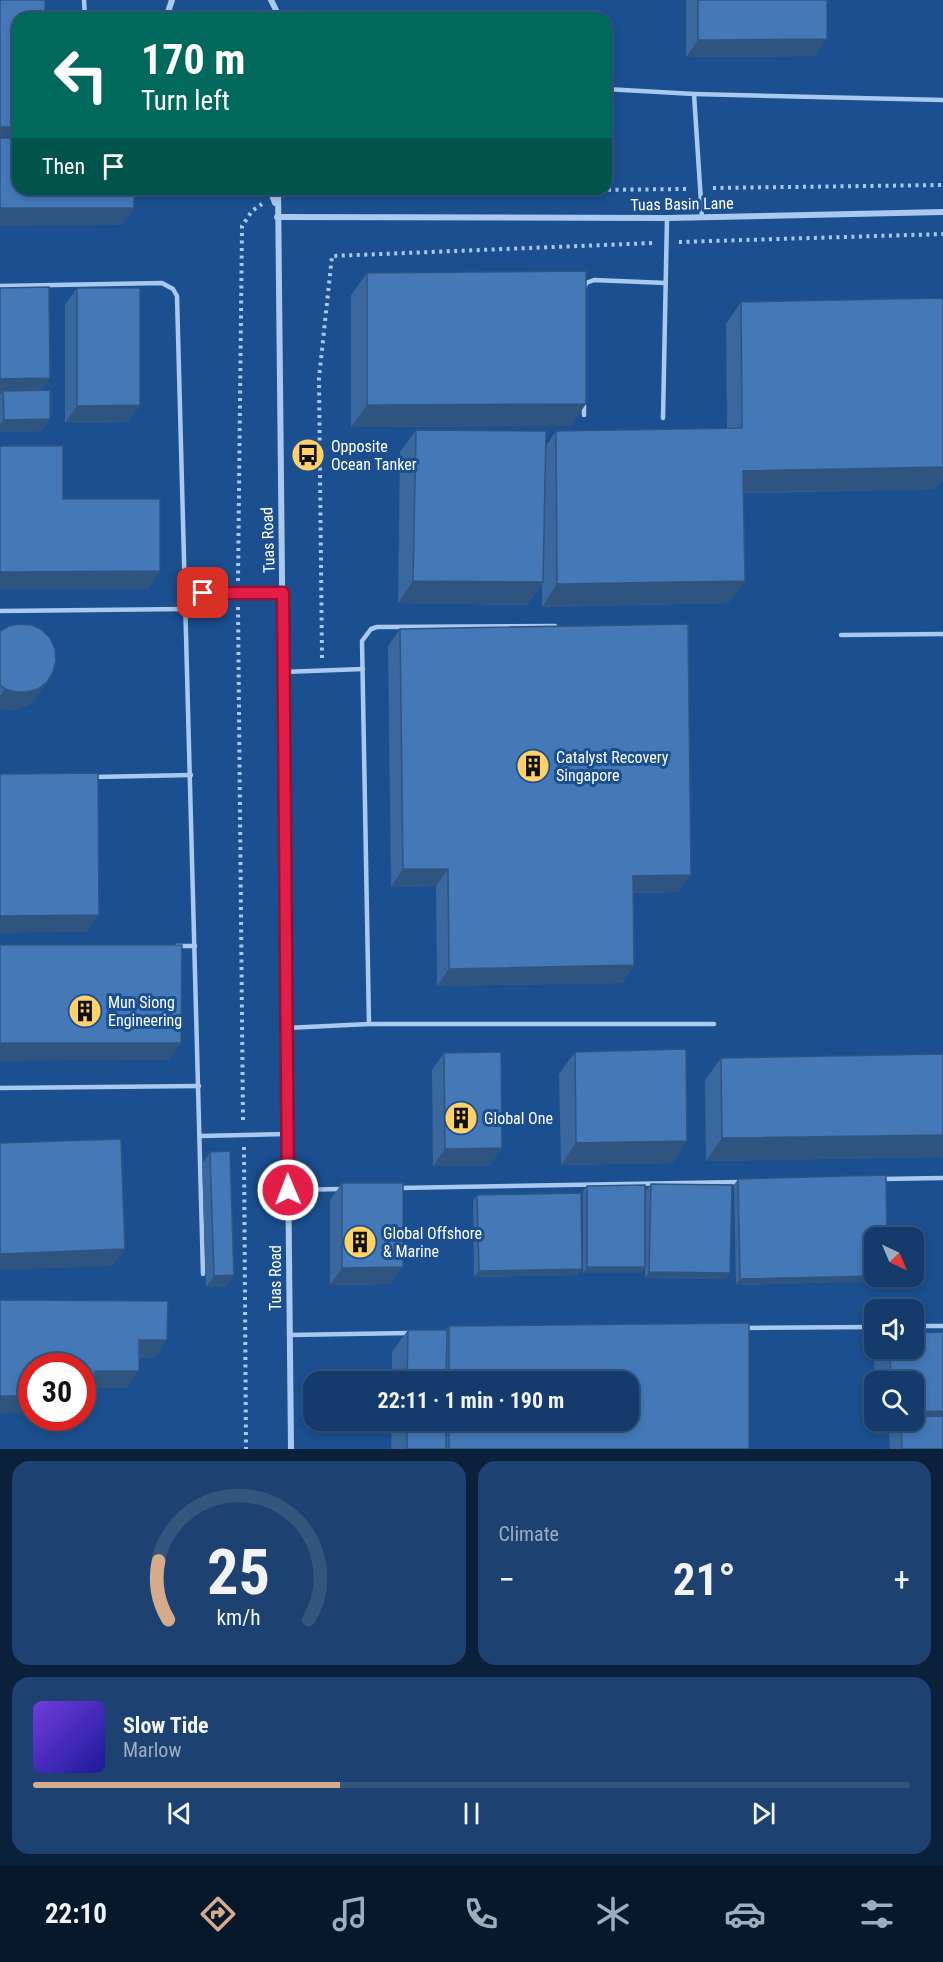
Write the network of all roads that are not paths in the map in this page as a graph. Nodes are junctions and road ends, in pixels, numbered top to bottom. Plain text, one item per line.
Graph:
1 (271, 0) edge
2 (277, 0) edge
3 (276, 10) joint
4 (612, 89) edge
5 (694, 94) junction
6 (943, 100) edge
7 (275, 195) edge
8 (943, 212) edge
9 (277, 217) junction
10 (702, 217) junction
11 (667, 218) junction
12 (666, 283) junction
13 (0, 286) edge
14 (584, 292) edge
15 (584, 393) edge
16 (584, 415) edge
17 (663, 418) dead end
18 (186, 593) junction
19 (283, 593) junction
20 (186, 609) junction
21 (0, 611) edge
22 (562, 626) edge
23 (943, 634) edge
24 (841, 635) dead end
25 (363, 669) junction
26 (282, 672) junction
27 (191, 775) junction
28 (83, 777) edge
29 (172, 946) edge
30 (195, 946) junction
31 (369, 1024) junction
32 (714, 1024) dead end
33 (286, 1028) junction
34 (199, 1086) junction
35 (0, 1088) edge
36 (287, 1134) junction
37 (200, 1137) junction
38 (943, 1178) edge
39 (872, 1179) edge
40 (752, 1181) edge
41 (395, 1188) edge
42 (347, 1189) edge
43 (288, 1190) junction
44 (203, 1274) dead end
45 (864, 1326) edge
46 (924, 1326) edge
47 (943, 1326) edge
48 (744, 1328) edge
49 (410, 1333) edge
50 (289, 1335) junction
51 (291, 1449) edge

1 - 3 street
2 - 3 lane
4 - 5 lane
5 - 6 lane
5 - 10 lane
7 - 9 street, Tuas Road
8 - 10 street, Tuas Basin Lane
9 - 11 street, Tuas Basin Lane
9 - 19 street, Tuas Road
10 - 11 street, Tuas Basin Lane
11 - 12 lane
12 - 14 lane
12 - 17 lane
13 - 18 lane
15 - 16 lane
18 - 19 lane
18 - 20 lane
19 - 26 street, Tuas Road
20 - 21 lane
20 - 27 lane
22 - 25 lane
23 - 24 lane
25 - 26 lane
25 - 31 lane
26 - 33 street, Tuas Road
27 - 28 lane
27 - 30 lane
29 - 30 lane
30 - 34 lane
31 - 32 lane
31 - 33 lane
33 - 36 street, Tuas Road
34 - 35 lane
34 - 37 lane
36 - 37 lane
36 - 43 street, Tuas Road
37 - 44 lane
38 - 39 lane
40 - 41 lane
42 - 43 lane
43 - 50 street, Tuas Road
45 - 48 lane
46 - 47 lane
49 - 50 lane
50 - 51 street, Tuas Road

